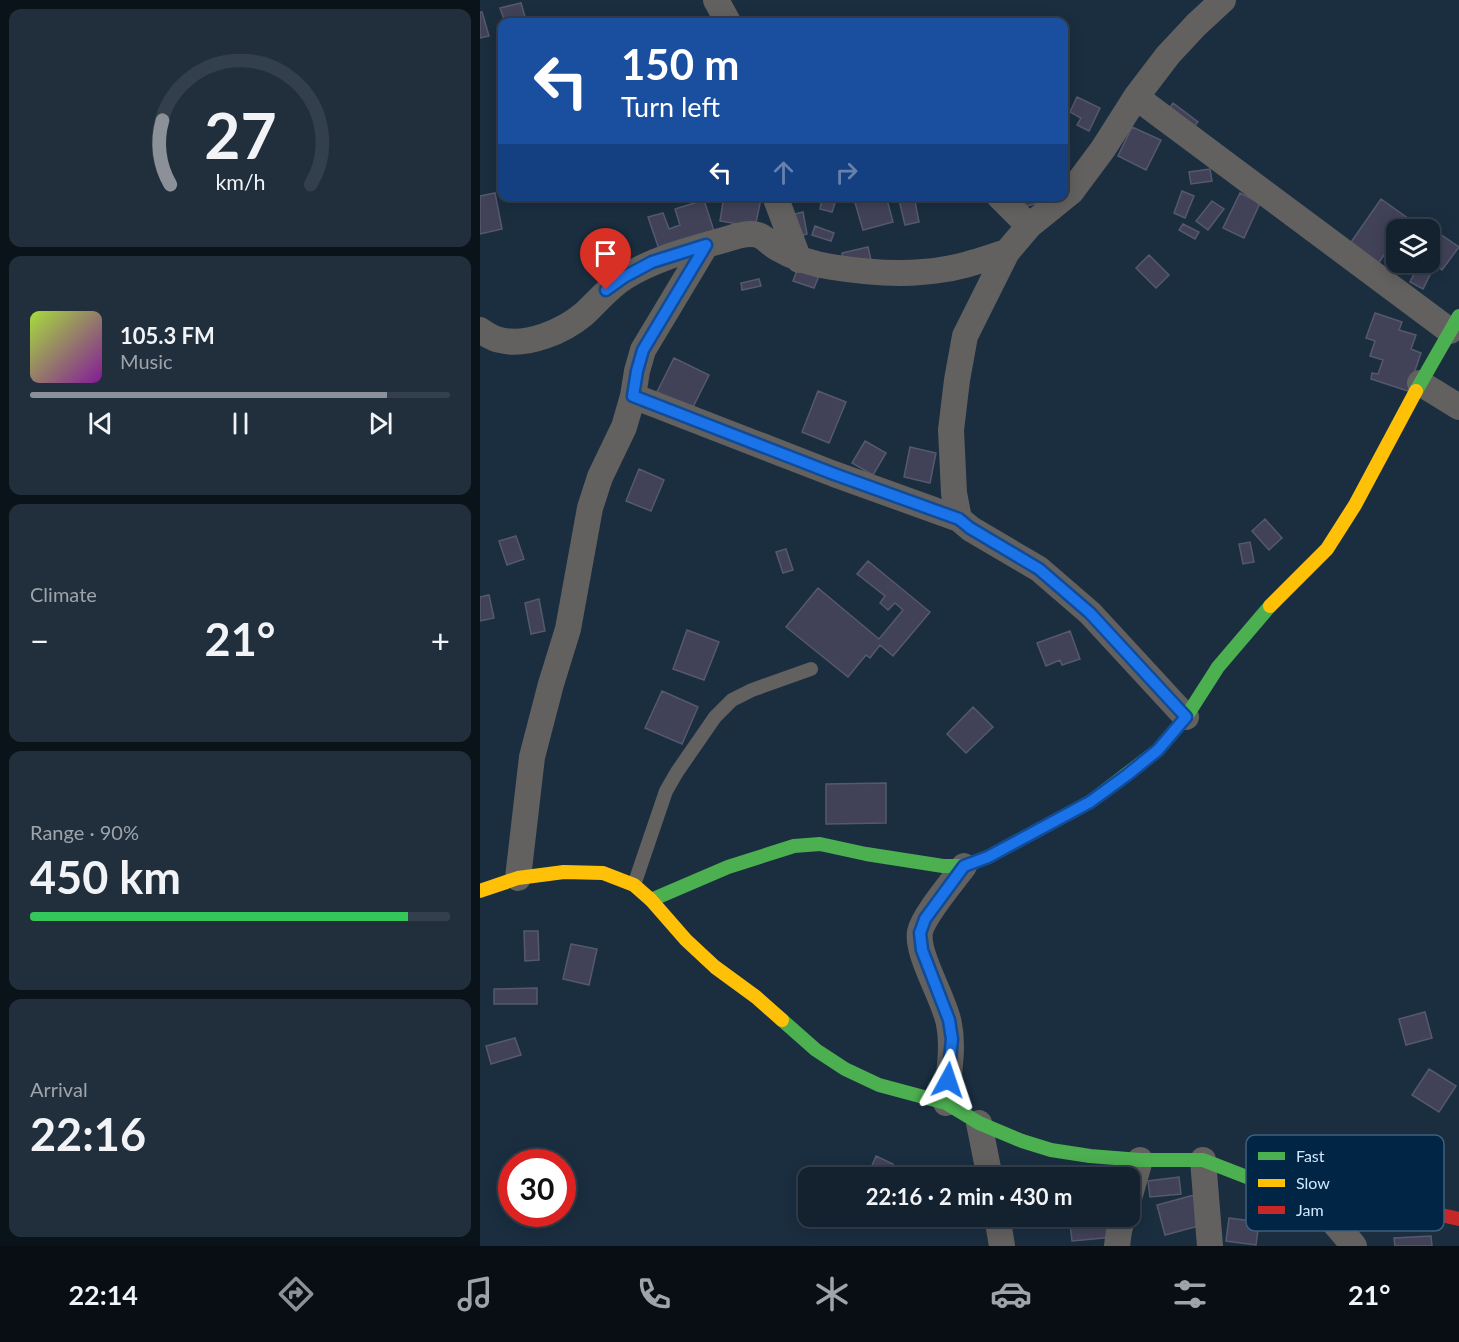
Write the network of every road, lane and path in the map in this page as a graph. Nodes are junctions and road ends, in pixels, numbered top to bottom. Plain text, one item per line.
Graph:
1 (716, 0) edge
2 (1223, 0) edge
3 (726, 18) edge
4 (1136, 97) junction
5 (1068, 194) edge
6 (777, 201) edge
7 (1004, 201) edge
8 (1060, 201) edge
9 (1029, 226) junction
10 (706, 245) junction
11 (1007, 252) junction
12 (799, 260) junction
13 (1454, 324) edge
14 (480, 330) edge
15 (1420, 383) junction
16 (633, 396) junction
17 (1459, 407) edge
18 (959, 519) junction
19 (811, 669) dead end
20 (1186, 717) junction
21 (964, 866) junction
22 (518, 878) junction
23 (634, 885) junction
24 (480, 891) edge
25 (651, 900) junction
26 (946, 1103) junction
27 (979, 1123) junction
28 (1140, 1160) junction
29 (1203, 1160) junction
30 (988, 1167) edge
31 (1138, 1167) edge
32 (1246, 1177) edge
33 (1444, 1216) edge
34 (1459, 1219) edge
35 (999, 1227) edge
36 (1120, 1227) edge
37 (1341, 1231) edge
38 (1002, 1246) edge
39 (1117, 1246) edge
40 (1210, 1246) edge
41 (1353, 1246) edge

1 - 3 street
2 - 4 street
4 - 5 street
4 - 13 street
6 - 12 street
7 - 9 street
8 - 9 street
9 - 11 street
10 - 12 street
10 - 14 street
10 - 16 street
11 - 12 street
11 - 18 street
13 - 15 street
15 - 17 street
15 - 20 street
16 - 18 street
16 - 22 street
18 - 20 street
19 - 23 lane
20 - 21 street
21 - 25 street
21 - 26 street
22 - 23 street
22 - 24 street
23 - 25 street
25 - 26 street
26 - 27 street
27 - 28 street
27 - 30 street
28 - 29 street
28 - 31 street
29 - 32 street
29 - 40 street
33 - 34 street
35 - 38 street
36 - 39 street
37 - 41 street

